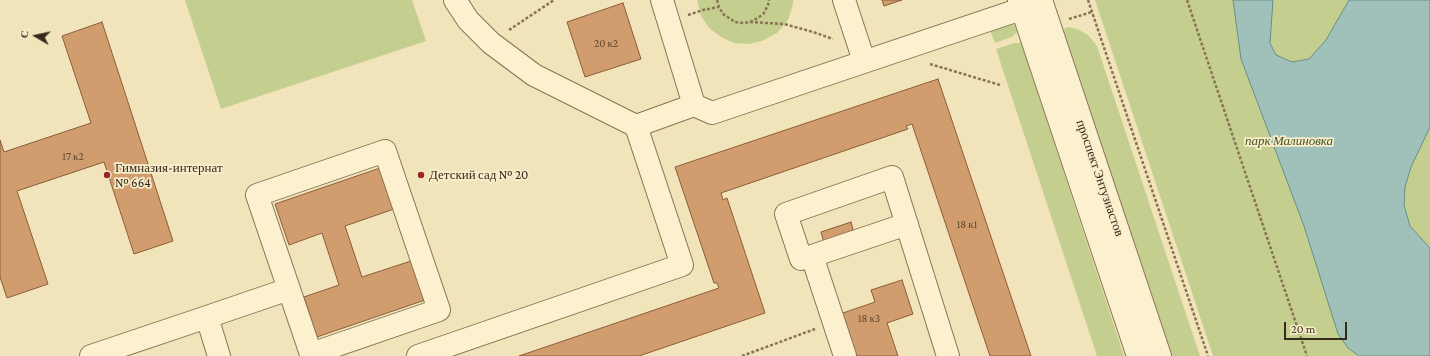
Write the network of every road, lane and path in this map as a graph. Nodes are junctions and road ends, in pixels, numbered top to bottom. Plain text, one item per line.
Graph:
1 (455, 0) edge
2 (554, 0) edge
3 (662, 0) edge
4 (717, 0) edge
5 (769, 0) edge
6 (844, 0) edge
7 (1088, 0) edge
8 (1187, 0) edge
9 (1031, 3) edge
10 (719, 8) junction
11 (1092, 12) junction
12 (1067, 20) dead end
13 (668, 21) junction
14 (750, 22) junction
15 (491, 43) junction
16 (862, 55) junction
17 (927, 63) dead end
18 (1000, 85) dead end
19 (694, 104) junction
20 (636, 126) junction
21 (907, 224) junction
22 (812, 256) junction
23 (289, 289) junction
24 (207, 317) junction
25 (834, 322) junction
26 (91, 356) edge
27 (219, 356) edge
28 (418, 356) edge
29 (742, 356) edge
30 (845, 356) edge
31 (948, 356) edge
32 (1138, 356) edge
33 (1160, 356) edge
34 (1208, 356) edge
35 (1307, 356) edge

1 - 15 street
2 - 15 path
3 - 13 street
4 - 10 path
5 - 14 path
6 - 16 street
7 - 11 path
8 - 35 path
9 - 16 street
9 - 32 street, проспект Энтузиастов
9 - 33 street, проспект Энтузиастов
10 - 13 path
10 - 14 path
11 - 12 path
11 - 34 path
13 - 19 street
14 - 16 path
15 - 20 street
16 - 19 street
17 - 18 path
19 - 20 street
20 - 28 street
21 - 22 street
21 - 22 street
21 - 31 street
22 - 25 street
23 - 23 street
23 - 24 street
24 - 26 street
24 - 27 street
25 - 29 path
25 - 30 street

